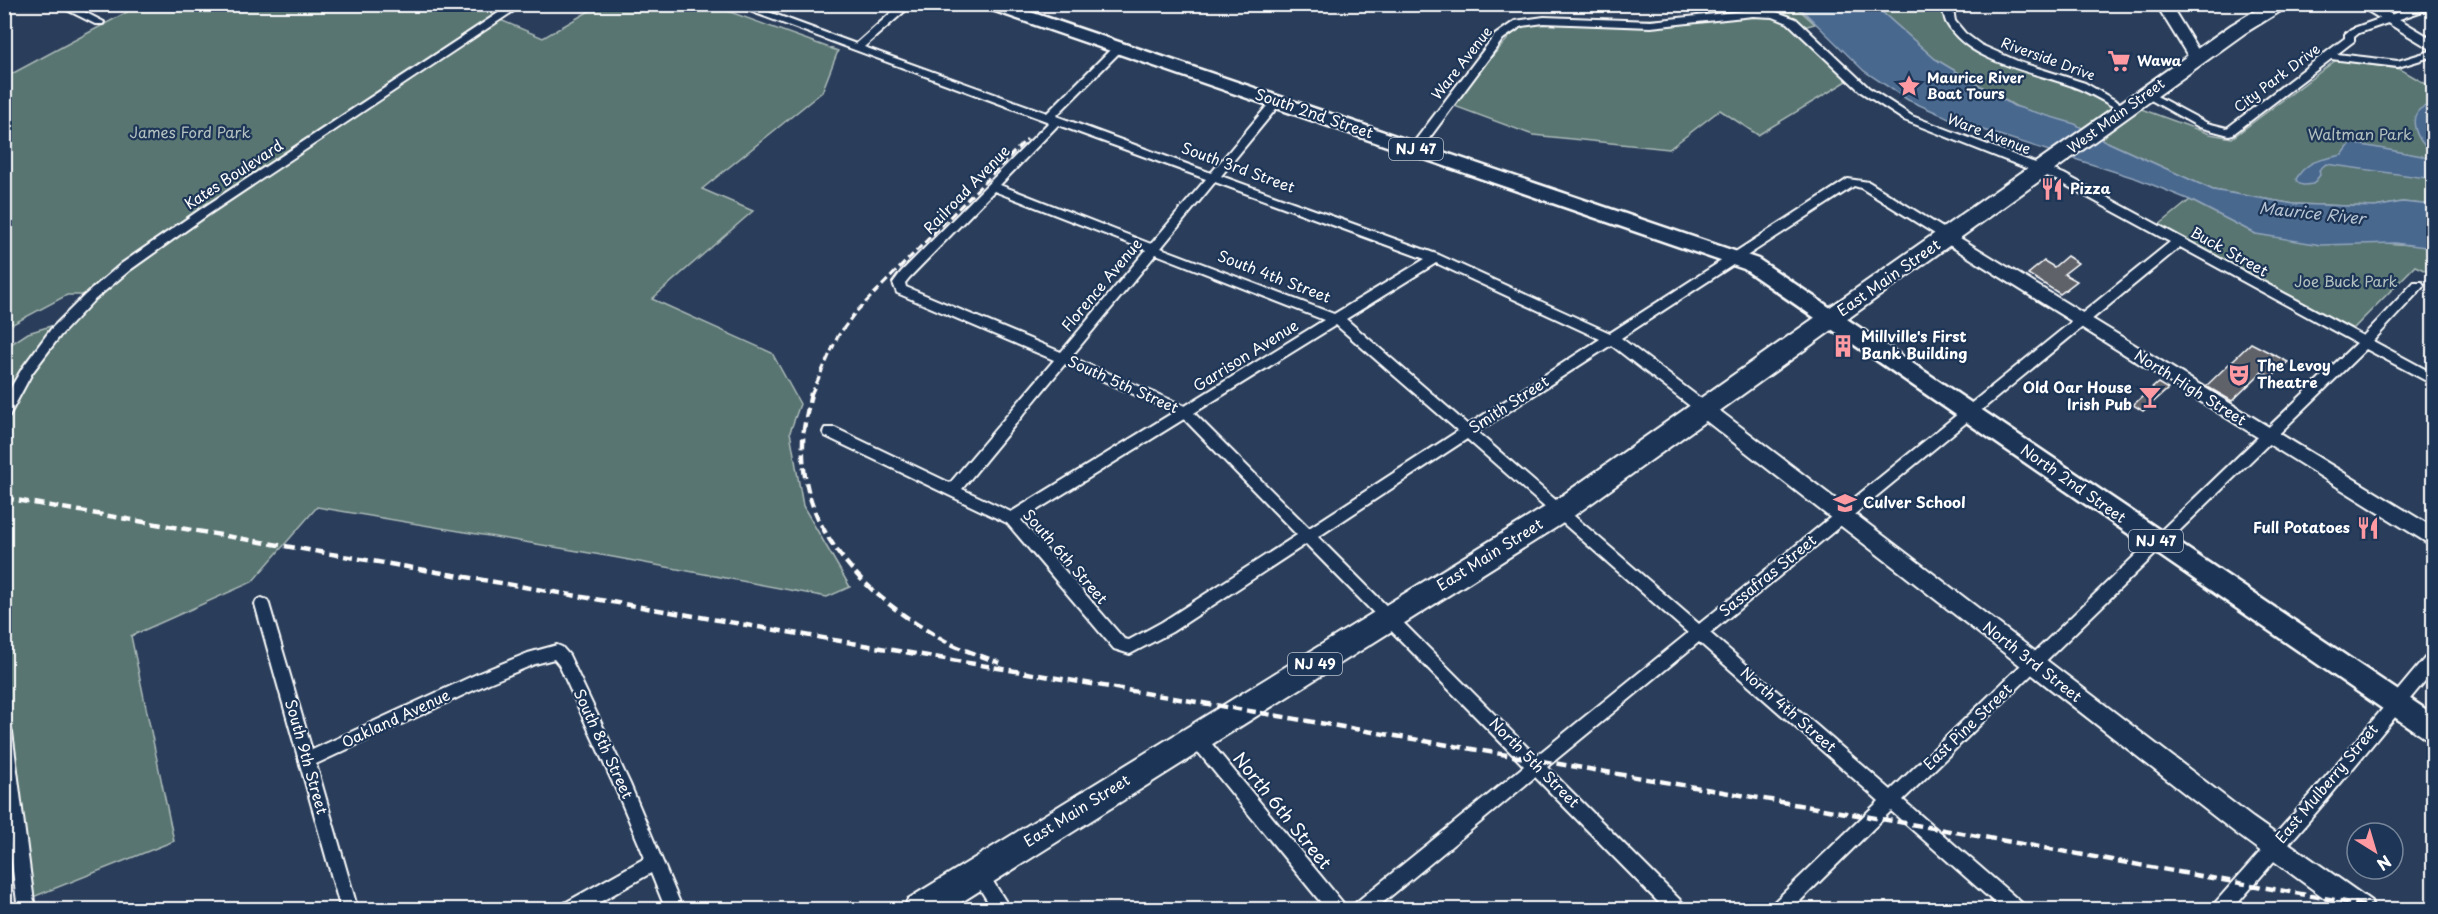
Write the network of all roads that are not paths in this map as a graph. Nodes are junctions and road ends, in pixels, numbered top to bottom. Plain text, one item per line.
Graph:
1 (9, 4) edge
2 (60, 4) edge
3 (519, 4) edge
4 (736, 4) edge
5 (908, 4) edge
6 (988, 4) edge
7 (1947, 4) edge
8 (2163, 4) edge
9 (2283, 4) edge
10 (2363, 4) edge
11 (2432, 4) edge
12 (4, 7) edge
13 (2387, 19) junction
14 (99, 22) dead end
15 (2433, 47) edge
16 (856, 48) junction
17 (1118, 48) junction
18 (2433, 52) edge
19 (2331, 56) junction
20 (2196, 58) junction
21 (2145, 94) junction
22 (1276, 102) junction
23 (2125, 109) junction
24 (1053, 118) junction
25 (1415, 149) junction
26 (2046, 166) junction
27 (1214, 177) junction
28 (992, 186) junction
29 (1947, 236) junction
30 (2177, 243) junction
31 (1154, 249) junction
32 (1435, 258) junction
33 (1735, 258) junction
34 (899, 283) joint
35 (2418, 285) dead end
36 (1832, 318) junction
37 (1337, 319) junction
38 (2082, 321) junction
39 (1610, 339) junction
40 (2364, 343) junction
41 (1062, 359) junction
42 (2433, 380) edge
43 (1704, 409) junction
44 (4, 412) edge
45 (1969, 412) junction
46 (1186, 413) junction
47 (830, 432) dead end
48 (1468, 432) junction
49 (2268, 436) junction
50 (953, 490) junction
51 (1559, 512) junction
52 (1842, 516) junction
53 (1012, 519) junction
54 (1309, 536) junction
55 (2433, 539) edge
56 (2158, 543) junction
57 (262, 604) dead end
58 (1390, 618) junction
59 (1167, 627) joint
60 (1699, 633) junction
61 (2433, 658) edge
62 (2034, 664) junction
63 (484, 678) joint
64 (2395, 705) junction
65 (2433, 730) edge
66 (4, 732) edge
67 (1196, 737) junction
68 (307, 760) junction
69 (1536, 766) junction
70 (1892, 799) junction
71 (2274, 847) junction
72 (655, 861) junction
73 (978, 873) junction
74 (27, 909) edge
75 (350, 909) edge
76 (569, 909) edge
77 (675, 909) edge
78 (919, 909) edge
79 (1003, 909) edge
80 (1338, 909) edge
81 (1360, 909) edge
82 (1678, 909) edge
83 (1778, 909) edge
84 (2017, 909) edge
85 (2220, 909) edge
86 (2362, 909) edge

1 - 12 street
2 - 14 street
3 - 44 street, Kates Boulevard
4 - 16 street, South 3rd Street
5 - 16 street
6 - 17 main road, South 2nd Street / NJ 47
7 - 23 street, Riverside Drive
8 - 20 street
9 - 20 highway, West Main Street / NJ 49
10 - 13 street
11 - 13 street, City Park Drive
13 - 15 street
13 - 19 street, City Park Drive
16 - 24 street, South 3rd Street
17 - 22 main road, South 2nd Street / NJ 47
17 - 24 street, Railroad Avenue
18 - 19 street
19 - 21 street, City Park Drive
20 - 21 highway, West Main Street / NJ 49
21 - 23 highway, West Main Street / NJ 49
22 - 25 main road, South 2nd Street / NJ 47
22 - 27 street, Florence Avenue
23 - 26 highway, West Main Street / NJ 49
24 - 27 street, South 3rd Street
24 - 28 street, Railroad Avenue
25 - 26 street, Ware Avenue
25 - 33 main road, South 2nd Street / NJ 47
26 - 29 highway, East Main Street / NJ 49
26 - 30 street, Buck Street
27 - 31 street, Florence Avenue
27 - 32 street, South 3rd Street
28 - 31 street, South 4th Street
28 - 34 street, Railroad Avenue
29 - 33 street, Smith Street
29 - 36 highway, East Main Street / NJ 49
29 - 38 street, North High Street
30 - 38 street, Sassafras Street
30 - 40 street, Buck Street
31 - 37 street, South 4th Street
31 - 41 street, Florence Avenue
32 - 37 street, Garrison Avenue
32 - 39 street, South 3rd Street
33 - 36 main road, South 2nd Street / NJ 47
33 - 39 street, Smith Street
34 - 41 street, South 5th Street
35 - 40 street, East Pine Street
36 - 43 highway, East Main Street / NJ 49
36 - 45 main road, North 2nd Street / NJ 47
37 - 46 street, Garrison Avenue
37 - 48 street, South 4th Street
38 - 45 street, Sassafras Street
38 - 49 street, North High Street
39 - 43 street, South 3rd Street
39 - 48 street, Smith Street
40 - 42 street, Buck Street
40 - 49 street, East Pine Street
41 - 46 street, South 5th Street
41 - 50 street, Florence Avenue
43 - 51 highway, East Main Street / NJ 49
43 - 52 street, North 3rd Street
45 - 52 street, Sassafras Street
45 - 56 main road, North 2nd Street / NJ 47
46 - 53 street, Garrison Avenue
46 - 54 street, South 5th Street
47 - 50 street, South 6th Street
48 - 51 street, South 4th Street
48 - 54 street, Smith Street
49 - 55 street, North High Street
49 - 56 street, East Pine Street
50 - 53 street, South 6th Street
51 - 58 highway, East Main Street / NJ 49
51 - 60 street, North 4th Street
52 - 60 street, Sassafras Street
52 - 62 street, North 3rd Street
53 - 59 street, South 6th Street
54 - 58 street, South 5th Street
54 - 59 street, Smith Street
56 - 62 street, East Pine Street
56 - 64 main road, North 2nd Street / NJ 47
57 - 68 street, South 9th Street
58 - 67 highway, East Main Street / NJ 49
58 - 69 street, North 5th Street
60 - 69 street, Sassafras Street
60 - 70 street, North 4th Street
61 - 64 street, East Mulberry Street
62 - 70 street, East Pine Street
62 - 71 street, North 3rd Street
63 - 68 street, Oakland Avenue
63 - 72 street, South 8th Street
64 - 65 main road, North 2nd Street / NJ 47
64 - 71 street, East Mulberry Street
66 - 74 street
67 - 73 highway, East Main Street / NJ 49
67 - 80 street, North 6th Street
68 - 75 street, South 9th Street
69 - 81 street, Sassafras Street
69 - 82 street, North 5th Street
70 - 83 street, East Pine Street
70 - 84 street, North 4th Street
71 - 85 street, East Mulberry Street
71 - 86 street, North 3rd Street
72 - 76 street
72 - 77 street, South 8th Street
73 - 78 highway, East Main Street / NJ 49
73 - 79 street

